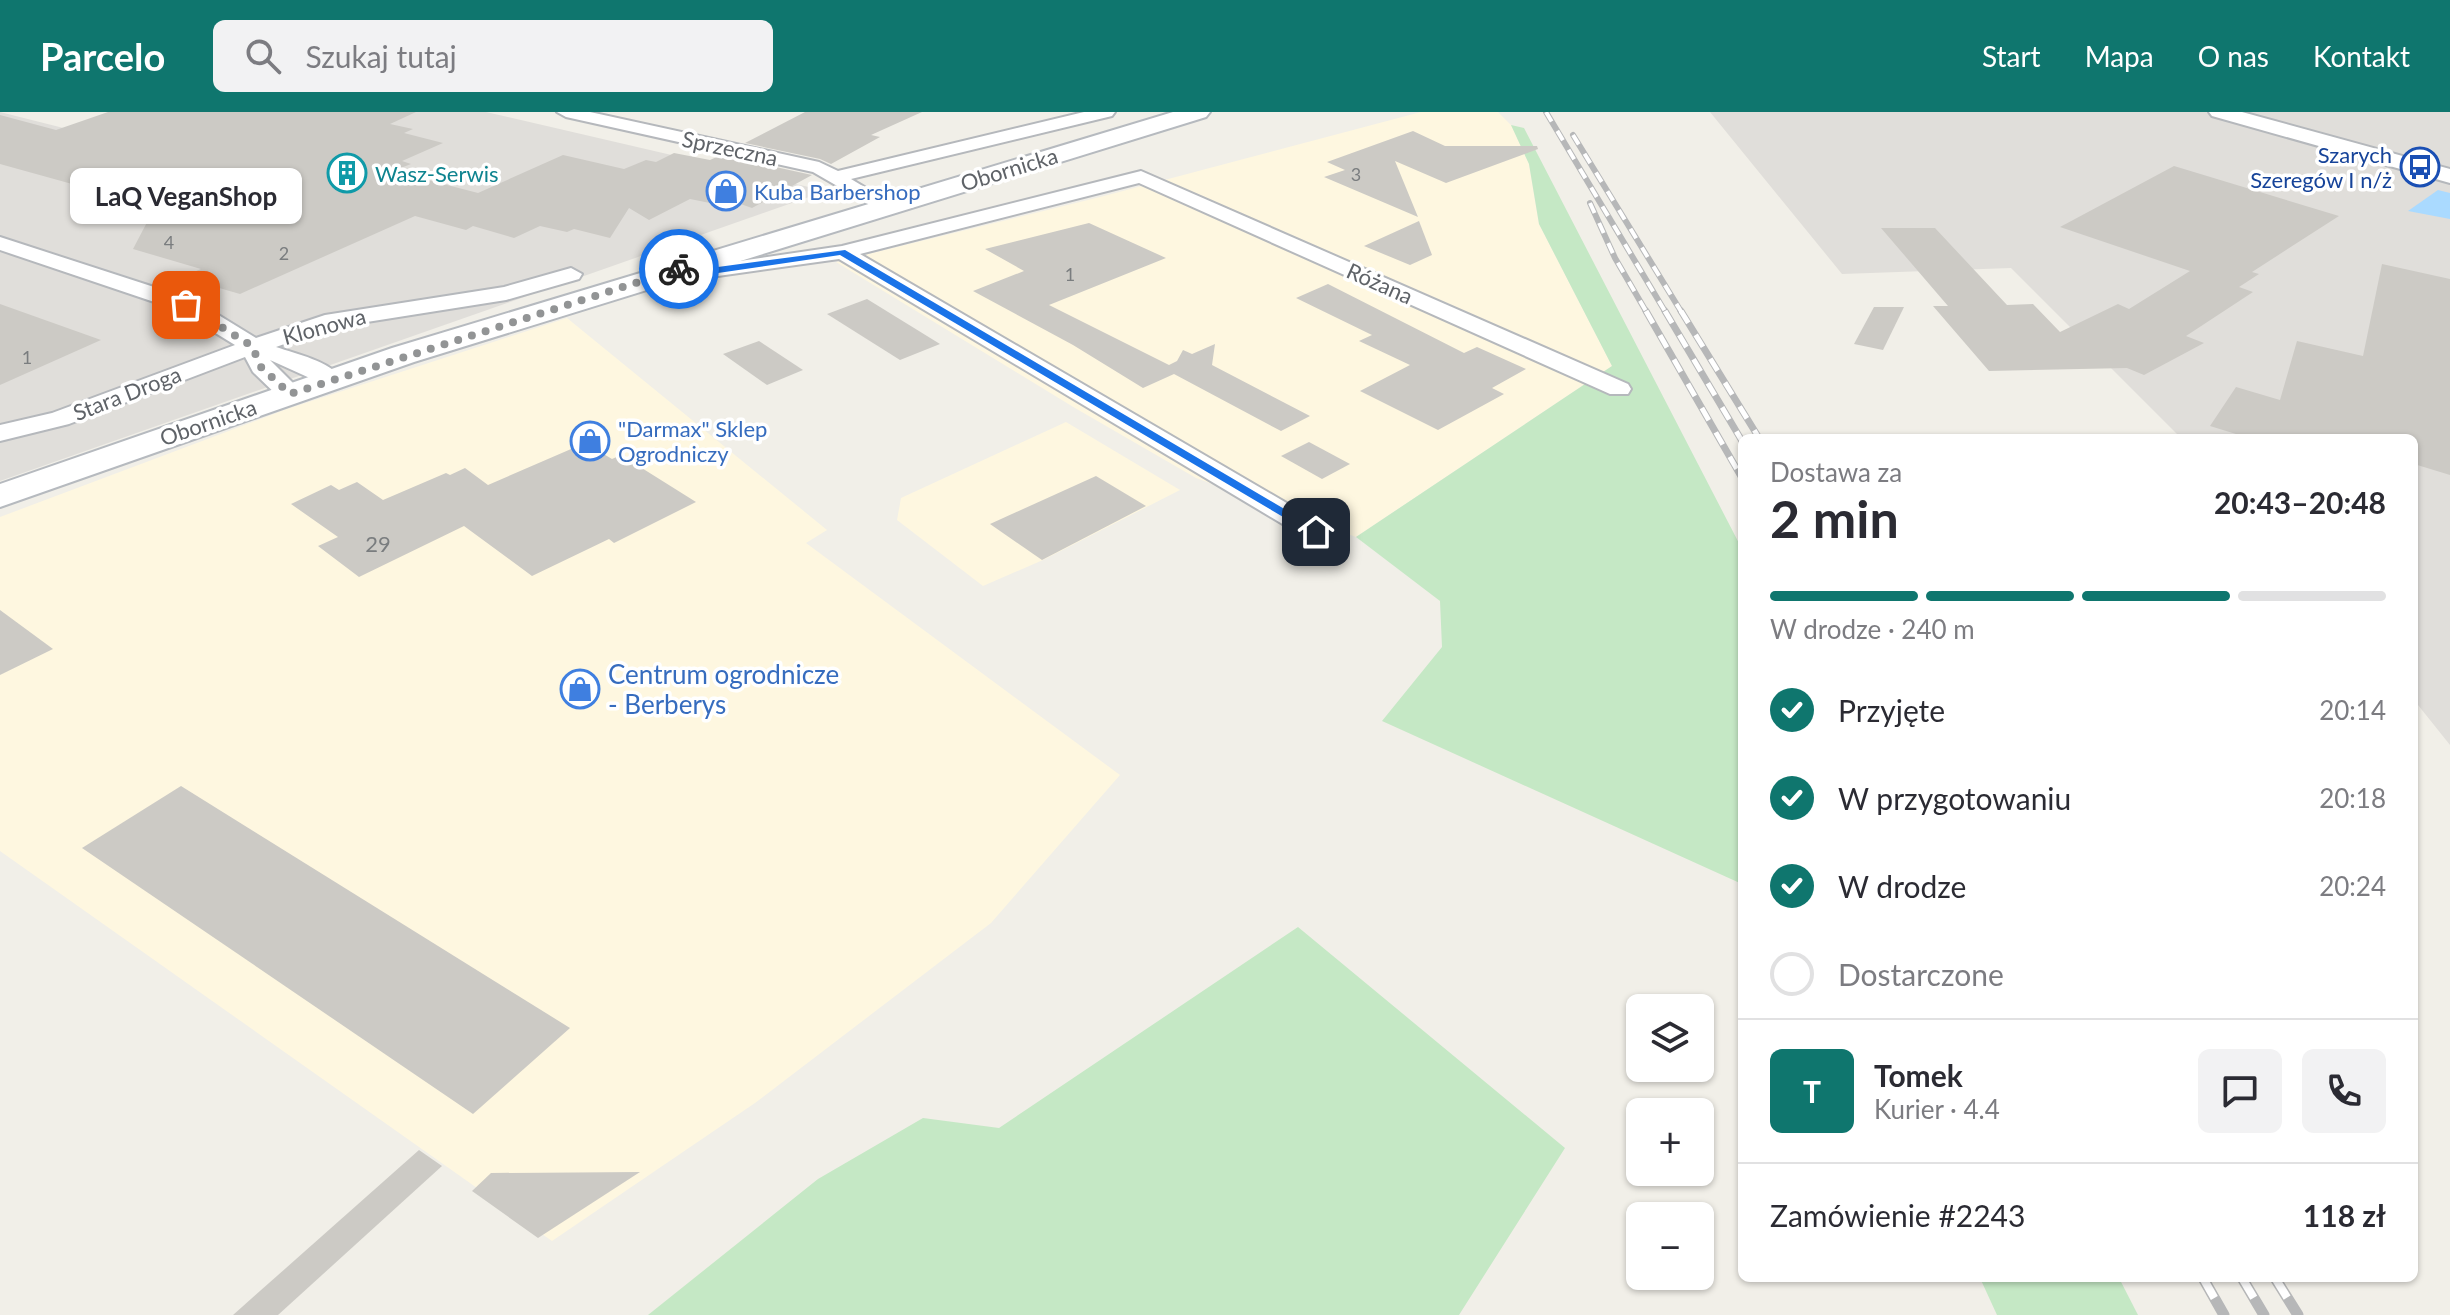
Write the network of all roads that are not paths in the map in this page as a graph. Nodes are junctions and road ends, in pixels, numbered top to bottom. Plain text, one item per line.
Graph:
1 (566, 112) edge
2 (1106, 112) edge
3 (1198, 112) edge
4 (2219, 112) edge
5 (2450, 176) edge
6 (837, 177) junction
7 (884, 207) junction
8 (774, 241) junction
9 (0, 243) edge
10 (842, 252) junction
11 (808, 258) junction
12 (697, 264) junction
13 (571, 274) dead end
14 (252, 346) junction
15 (331, 379) junction
16 (1619, 389) dead end
17 (290, 394) junction
18 (0, 433) edge
19 (0, 496) edge
20 (1316, 532) dead end

1 - 6 street, Sprzeczna
2 - 6 street
3 - 7 main road, Obornicka
4 - 5 street
6 - 7 street, Sprzeczna
7 - 8 main road, Obornicka
8 - 11 street
8 - 12 main road, Obornicka
9 - 14 street, Klonowa
10 - 11 street
10 - 16 street, Różana
10 - 20 street
11 - 12 street
12 - 15 main road, Obornicka
13 - 14 street, Klonowa
14 - 15 street
14 - 17 street
14 - 18 street, Stara Droga
15 - 17 main road, Obornicka
17 - 19 main road, Obornicka

